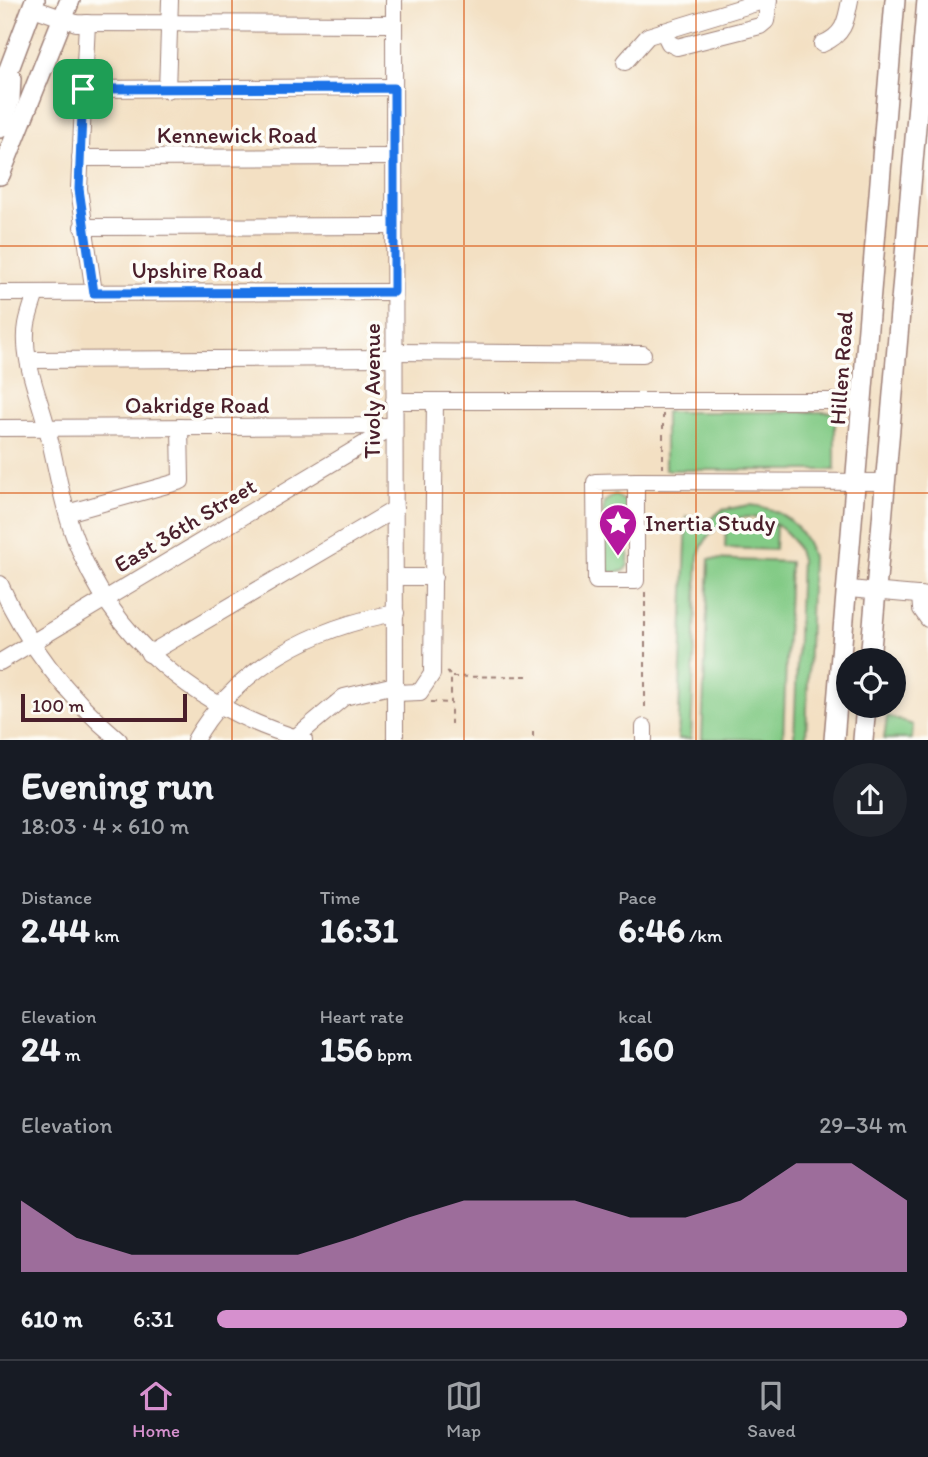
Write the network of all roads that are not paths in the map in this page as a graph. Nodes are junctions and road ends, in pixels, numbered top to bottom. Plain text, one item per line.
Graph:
1 (170, 0) edge
2 (394, 0) edge
3 (768, 0) edge
4 (850, 0) edge
5 (895, 0) edge
6 (927, 0) edge
7 (34, 4) edge
8 (67, 9) edge
9 (87, 23) junction
10 (169, 23) junction
11 (394, 24) junction
12 (663, 31) junction
13 (822, 44) dead end
14 (625, 62) dead end
15 (10, 69) junction
16 (394, 88) junction
17 (83, 89) junction
18 (167, 90) junction
19 (0, 93) edge
20 (0, 128) edge
21 (394, 157) junction
22 (80, 158) junction
23 (2, 173) edge
24 (394, 226) junction
25 (82, 227) junction
26 (394, 292) junction
27 (0, 293) edge
28 (36, 293) junction
29 (94, 293) junction
30 (643, 354) dead end
31 (394, 355) junction
32 (29, 360) junction
33 (394, 401) junction
34 (435, 401) junction
35 (862, 401) junction
36 (394, 426) junction
37 (0, 428) edge
38 (47, 428) junction
39 (180, 428) junction
40 (857, 480) junction
41 (636, 481) junction
42 (886, 482) junction
43 (395, 509) junction
44 (67, 513) junction
45 (396, 577) junction
46 (435, 577) junction
47 (0, 584) edge
48 (849, 589) junction
49 (877, 592) junction
50 (924, 596) edge
51 (107, 598) junction
52 (396, 613) junction
53 (928, 619) edge
54 (32, 643) junction
55 (871, 648) edge
56 (149, 654) junction
57 (0, 662) edge
58 (395, 689) junction
59 (216, 705) junction
60 (865, 718) edge
61 (99, 733) edge
62 (300, 738) edge
63 (119, 740) edge
64 (195, 740) edge
65 (395, 740) edge
66 (835, 740) edge
67 (863, 740) edge

1 - 10 street
2 - 11 street, Tivoly Avenue
3 - 12 street
3 - 12 street
4 - 13 street
5 - 35 main road, Hillen Road
6 - 42 main road
7 - 8 street
7 - 15 main road
8 - 9 street
8 - 23 main road
9 - 10 street
9 - 17 street
10 - 11 street
10 - 18 street
11 - 16 street, Tivoly Avenue
12 - 14 street
15 - 19 main road
15 - 20 main road
16 - 18 street
16 - 21 street, Tivoly Avenue
17 - 18 street
17 - 22 street
21 - 22 street, Kennewick Road
21 - 24 street, Tivoly Avenue
22 - 25 street
24 - 25 street
24 - 26 street, Tivoly Avenue
25 - 29 street
26 - 29 street, Upshire Road
26 - 31 street, Tivoly Avenue
27 - 28 street, Upshire Road
28 - 29 street, Upshire Road
28 - 32 street
30 - 31 street
31 - 32 street
31 - 33 street, Tivoly Avenue
32 - 38 street
33 - 34 street
33 - 36 street, Tivoly Avenue
34 - 35 street
34 - 46 street
35 - 40 main road, Hillen Road
36 - 39 street, Oakridge Road
36 - 43 street, Tivoly Avenue
36 - 51 street, East 36th Street
37 - 38 street, Oakridge Road
38 - 39 street, Oakridge Road
38 - 44 street
39 - 44 street
40 - 41 street
40 - 42 street
40 - 48 main road, Hillen Road
41 - 41 street
42 - 49 main road
43 - 45 street, Tivoly Avenue
43 - 56 street
44 - 51 street
45 - 46 street
45 - 52 street, Tivoly Avenue
46 - 58 street
47 - 54 street
48 - 49 street
48 - 66 main road, Hillen Road
49 - 50 street
49 - 55 main road
50 - 53 street
51 - 54 street, East 36th Street
51 - 56 street
52 - 58 street, Tivoly Avenue
52 - 59 street
54 - 57 street, East 36th Street
54 - 61 street
56 - 59 street
58 - 62 street
58 - 65 street, Tivoly Avenue
59 - 62 street
59 - 64 street
60 - 67 main road
61 - 63 street

